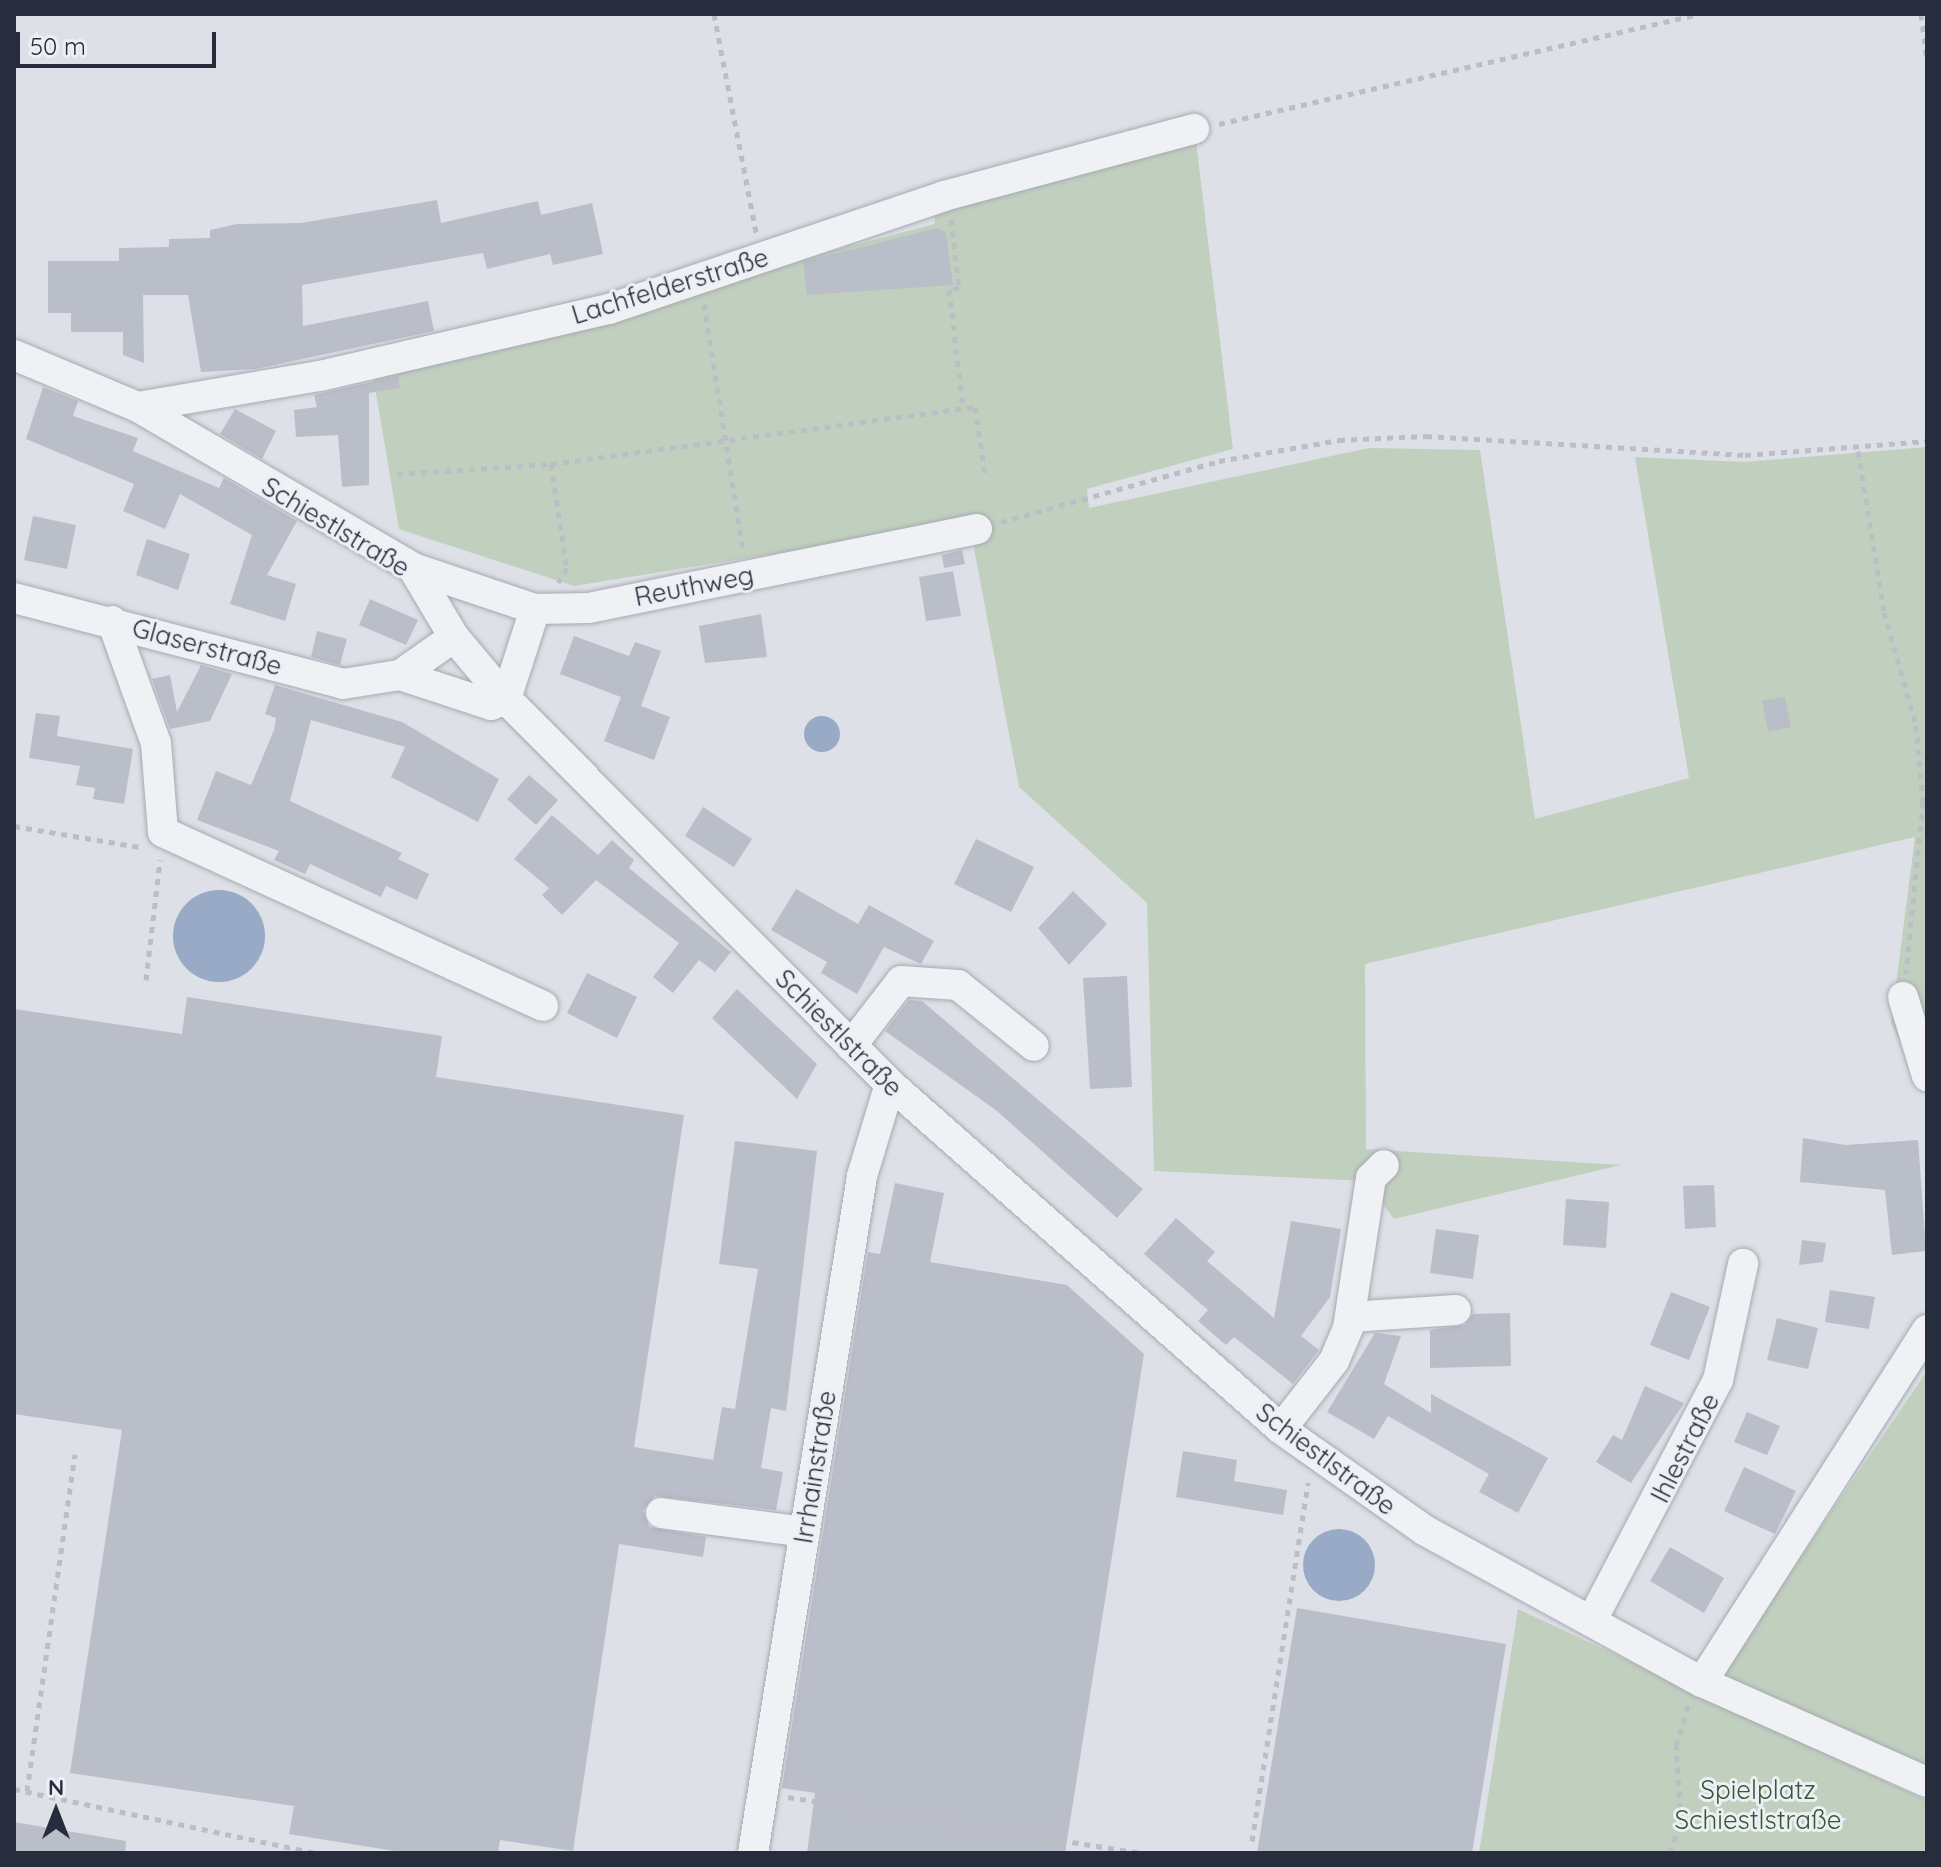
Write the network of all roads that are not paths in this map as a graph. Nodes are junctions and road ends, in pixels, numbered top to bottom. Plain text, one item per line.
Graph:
1 (1194, 129) road end
2 (14, 355) edge
3 (138, 407) junction
4 (977, 529) road end
5 (413, 568) junction
6 (14, 598) edge
7 (535, 609) junction
8 (112, 621) junction
9 (454, 637) junction
10 (400, 675) junction
11 (506, 699) junction
12 (1903, 997) road end
13 (543, 1006) dead end
14 (851, 1046) junction
15 (1034, 1046) dead end
16 (1927, 1076) edge
17 (890, 1084) junction
18 (1384, 1165) dead end
19 (1743, 1264) dead end
20 (1456, 1310) dead end
21 (1349, 1323) junction
22 (1927, 1330) edge
23 (1281, 1429) junction
24 (661, 1513) dead end
25 (805, 1532) junction
26 (1592, 1620) junction
27 (1702, 1682) junction
28 (1927, 1782) edge
29 (753, 1853) edge

1 - 3 street, Lachfelderstraße
2 - 3 street, Schiestlstraße
3 - 5 street, Schiestlstraße
4 - 7 street, Reuthweg
5 - 7 street, Reuthweg
5 - 9 street, Schiestlstraße
6 - 8 street, Glaserstraße
7 - 11 street
8 - 10 street, Glaserstraße
8 - 13 street
9 - 10 street, Glaserstraße
9 - 11 street, Schiestlstraße
10 - 11 street, Glaserstraße
11 - 14 street, Schiestlstraße
12 - 16 street
14 - 15 street
14 - 17 street, Schiestlstraße
17 - 23 street, Schiestlstraße
17 - 25 street, Irrhainstraße
18 - 21 street
19 - 26 street, Ihlestraße
20 - 21 street
21 - 23 street
22 - 27 street
23 - 26 street, Schiestlstraße
24 - 25 street
25 - 29 street, Irrhainstraße
26 - 27 street, Schiestlstraße
27 - 28 street, Schiestlstraße

